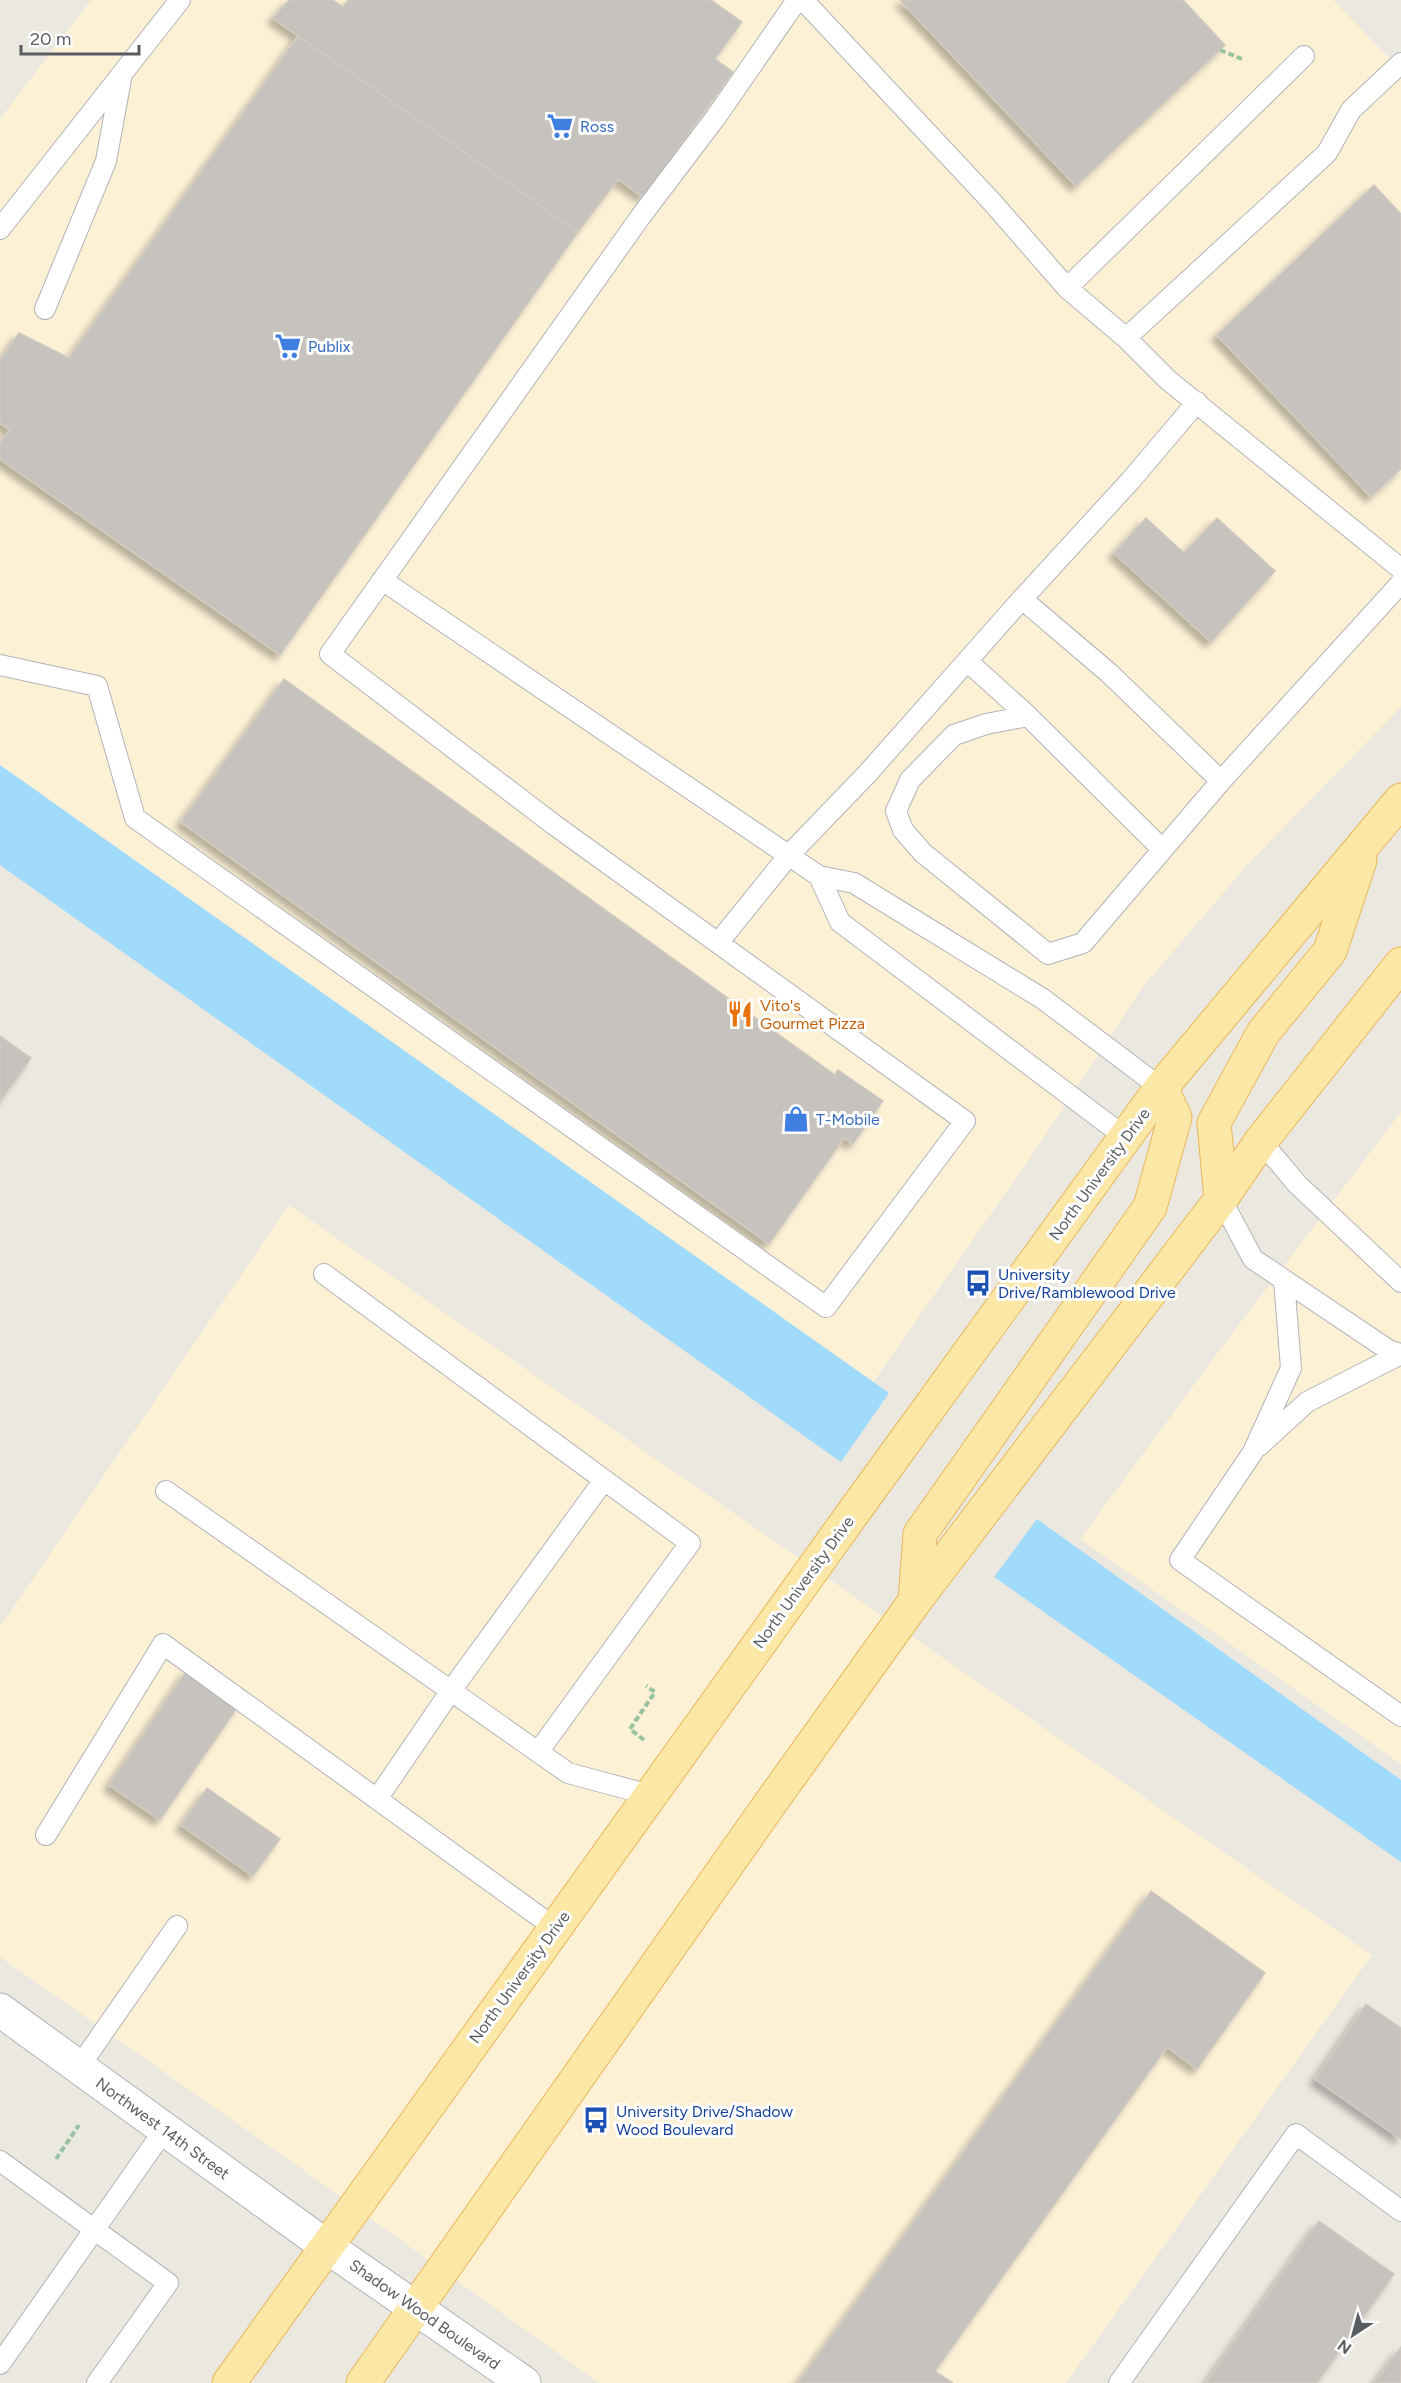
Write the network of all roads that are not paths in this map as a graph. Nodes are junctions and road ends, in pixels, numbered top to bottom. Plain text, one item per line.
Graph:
1 (180, 0) edge
2 (797, 0) edge
3 (803, 0) edge
4 (1304, 56) dead end
5 (1401, 63) edge
6 (122, 77) junction
7 (0, 229) edge
8 (1067, 288) junction
9 (45, 309) dead end
10 (1126, 338) junction
11 (1197, 402) junction
12 (1401, 568) edge
13 (382, 580) junction
14 (1401, 583) edge
15 (1022, 599) junction
16 (968, 661) junction
17 (0, 665) edge
18 (1028, 716) junction
19 (1221, 781) junction
20 (1401, 800) edge
21 (1366, 842) junction
22 (1162, 849) junction
23 (789, 855) junction
24 (819, 876) junction
25 (718, 943) junction
26 (1401, 964) edge
27 (1161, 1088) junction
28 (1125, 1137) junction
29 (1261, 1142) junction
30 (1221, 1198) junction
31 (324, 1274) dead end
32 (1284, 1280) junction
33 (1401, 1282) edge
34 (1401, 1354) edge
35 (1253, 1452) junction
36 (604, 1480) junction
37 (166, 1491) dead end
38 (915, 1601) junction
39 (450, 1692) junction
40 (1401, 1716) edge
41 (538, 1752) junction
42 (650, 1795) junction
43 (377, 1799) junction
44 (46, 1835) dead end
45 (177, 1926) dead end
46 (555, 1928) junction
47 (0, 2010) edge
48 (79, 2067) junction
49 (165, 2129) junction
50 (0, 2161) edge
51 (1401, 2211) edge
52 (93, 2230) junction
53 (326, 2246) junction
54 (417, 2308) junction
55 (0, 2364) edge
56 (97, 2383) edge
57 (230, 2383) edge
58 (363, 2383) edge
59 (524, 2383) edge
60 (1119, 2383) edge

1 - 6 lane
2 - 13 lane
3 - 8 lane
4 - 8 lane
5 - 10 lane
6 - 7 lane
6 - 9 lane
8 - 10 lane
10 - 11 lane
11 - 12 lane
11 - 15 lane
13 - 23 lane
13 - 25 lane
14 - 19 lane
15 - 16 lane
15 - 19 lane
16 - 18 lane
16 - 23 lane
17 - 25 lane
18 - 22 lane
18 - 22 lane
19 - 22 lane
20 - 21 main road, North University Drive
21 - 27 main road, North University Drive
21 - 30 main road
23 - 24 lane
23 - 25 lane
24 - 27 lane
24 - 28 lane
26 - 29 main road
27 - 28 main road, North University Drive
27 - 38 main road
28 - 42 main road, North University Drive
29 - 30 main road
29 - 33 lane
30 - 32 lane
30 - 38 main road
31 - 36 lane
32 - 34 lane
32 - 35 lane
34 - 35 lane
35 - 40 lane
36 - 39 lane
36 - 41 lane
37 - 39 lane
38 - 54 main road
39 - 41 lane
39 - 43 lane
41 - 42 lane
42 - 46 main road, North University Drive
43 - 44 lane
43 - 46 lane
45 - 48 lane
46 - 53 main road, North University Drive
47 - 48 street, Northwest 14th Street
48 - 49 street, Northwest 14th Street
49 - 52 lane
49 - 53 street, Northwest 14th Street
50 - 52 lane
51 - 60 lane
52 - 55 lane
52 - 56 lane
53 - 54 street, Shadow Wood Boulevard
53 - 57 main road, North University Drive
54 - 58 main road
54 - 59 street, Shadow Wood Boulevard

